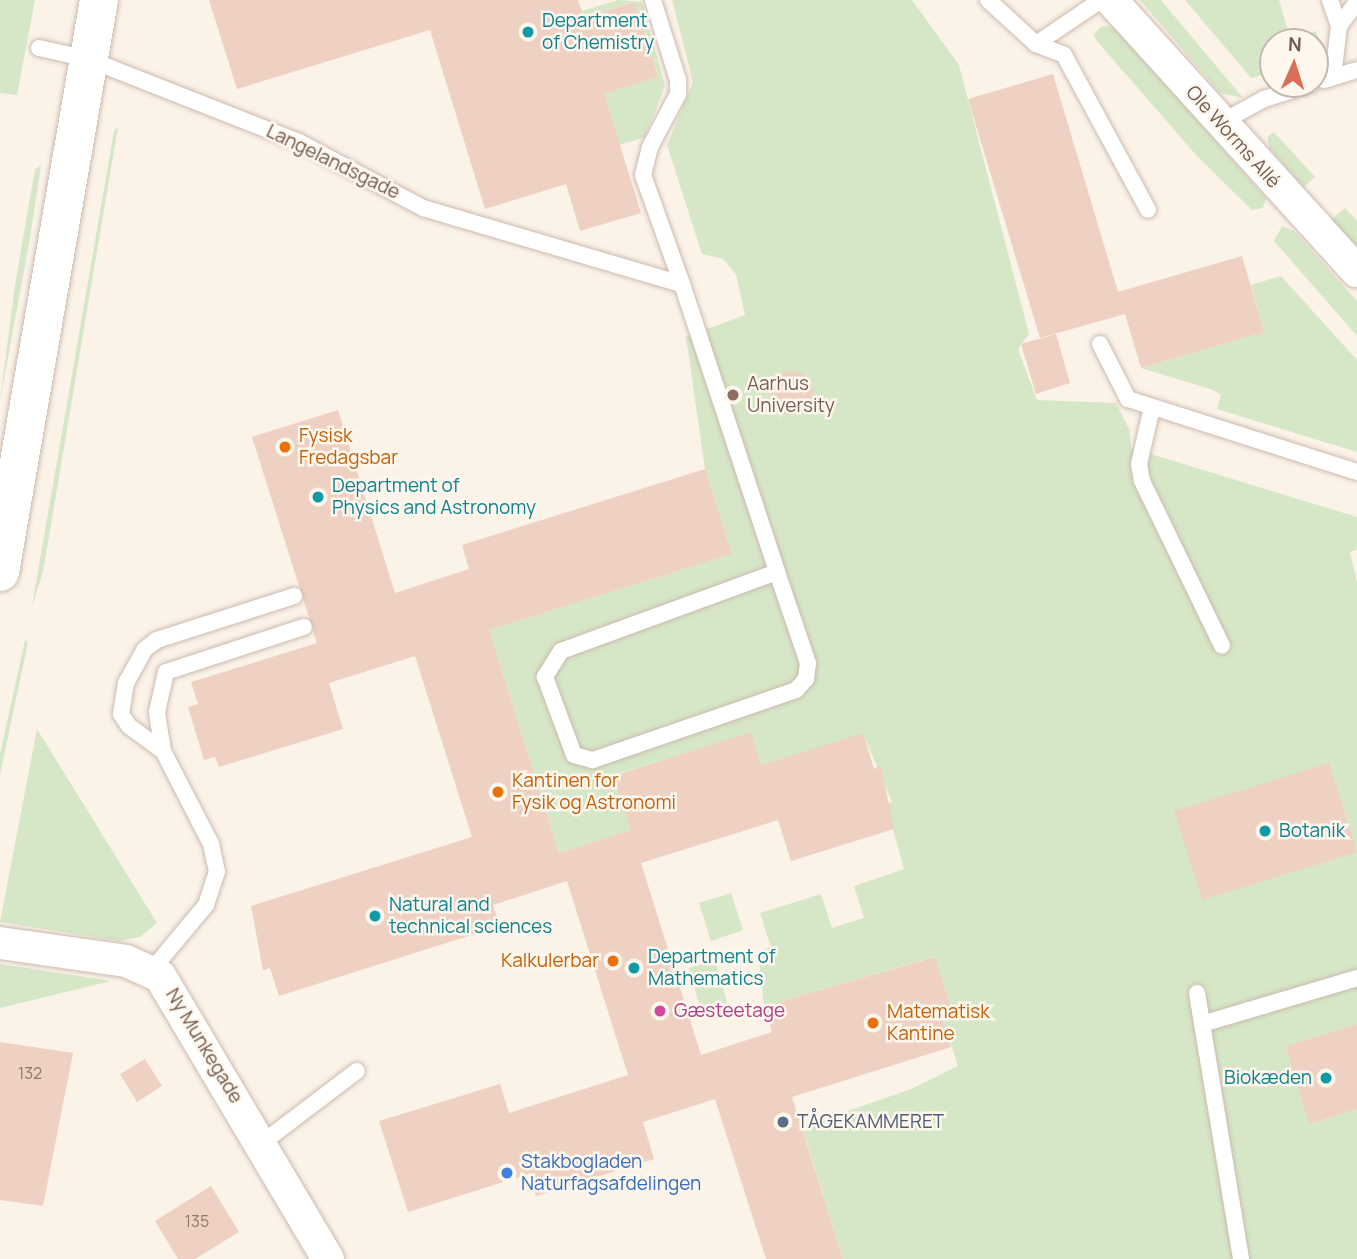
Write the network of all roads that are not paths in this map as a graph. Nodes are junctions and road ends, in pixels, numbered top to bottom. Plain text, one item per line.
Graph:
1 (99, 0) edge
2 (653, 0) edge
3 (988, 0) edge
4 (1101, 0) edge
5 (1111, 0) edge
6 (1330, 0) edge
7 (1357, 2) edge
8 (1339, 26) junction
9 (1036, 44) junction
10 (39, 48) dead end
11 (88, 58) junction
12 (1357, 70) edge
13 (1333, 77) junction
14 (1329, 78) edge
15 (1267, 98) edge
16 (1220, 123) junction
17 (1148, 210) dead end
18 (1357, 271) edge
19 (682, 284) junction
20 (1100, 344) dead end
21 (1152, 407) junction
22 (1357, 472) edge
23 (0, 572) edge
24 (777, 572) junction
25 (294, 596) dead end
26 (304, 627) dead end
27 (1222, 646) dead end
28 (163, 751) junction
29 (0, 943) edge
30 (151, 971) junction
31 (1357, 978) edge
32 (1196, 993) dead end
33 (1202, 1024) junction
34 (357, 1071) dead end
35 (262, 1143) junction
36 (328, 1259) edge
37 (1241, 1259) edge

1 - 11 street
2 - 19 lane
3 - 9 lane
4 - 9 lane
5 - 16 street, Ole Worms Allé
6 - 8 lane
7 - 8 lane
8 - 13 lane
9 - 17 lane
10 - 11 lane, Langelandsgade
11 - 19 lane, Langelandsgade
11 - 23 street
12 - 13 lane
13 - 14 lane
15 - 16 lane
16 - 18 street, Ole Worms Allé
19 - 24 lane
20 - 21 lane
21 - 22 lane
21 - 27 lane
24 - 24 lane
25 - 28 lane
26 - 28 lane
28 - 30 lane
29 - 30 street, Ny Munkegade
30 - 35 street, Ny Munkegade
31 - 33 lane
32 - 33 lane
33 - 37 lane
34 - 35 lane
35 - 36 street, Ny Munkegade

